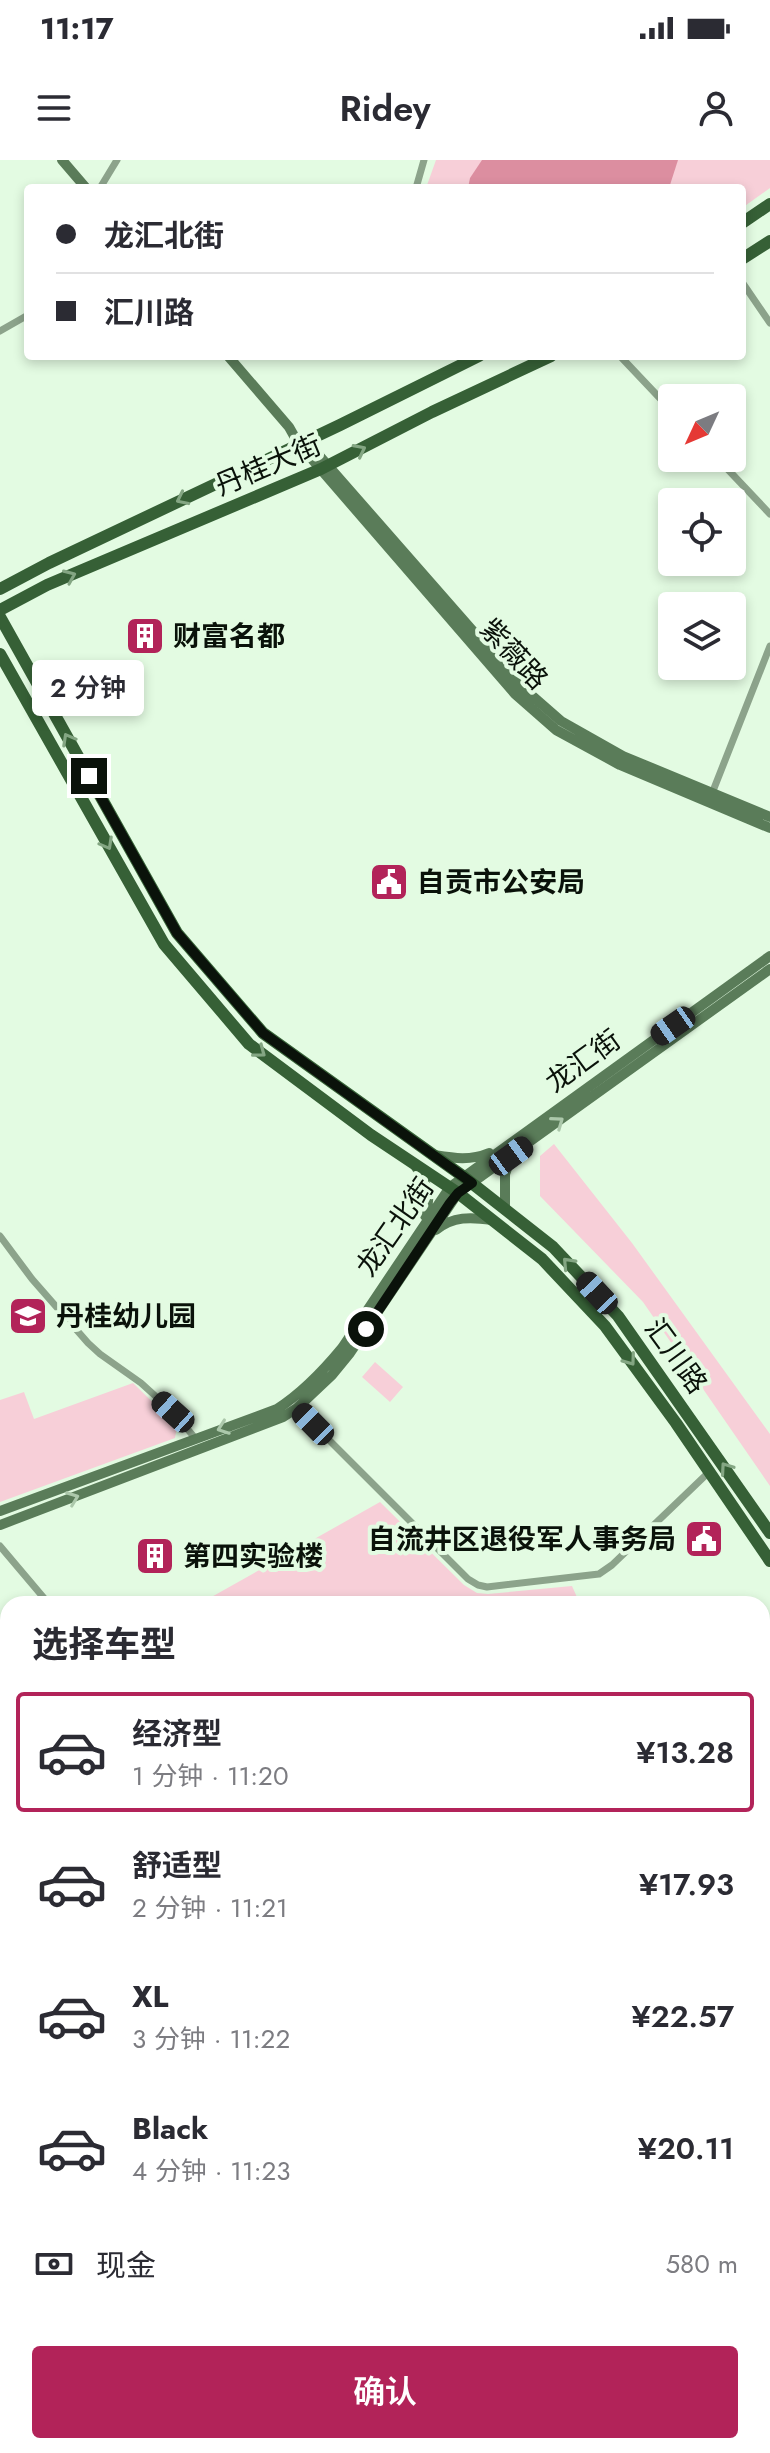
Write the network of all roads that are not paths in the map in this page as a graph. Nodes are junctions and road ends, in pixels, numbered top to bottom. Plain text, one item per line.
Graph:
1 (62, 160) edge
2 (117, 160) edge
3 (424, 160) edge
4 (83, 184) edge
5 (102, 184) edge
6 (417, 184) edge
7 (770, 204) edge
8 (746, 220) edge
9 (770, 241) edge
10 (746, 256) edge
11 (746, 288) edge
12 (24, 317) edge
13 (770, 323) edge
14 (0, 331) edge
15 (231, 360) edge
16 (542, 360) edge
17 (624, 360) edge
18 (454, 362) edge
19 (658, 396) edge
20 (303, 442) junction
21 (325, 467) junction
22 (730, 472) edge
23 (770, 514) edge
24 (0, 589) edge
25 (0, 610) edge
26 (0, 617) edge
27 (770, 646) edge
28 (0, 654) edge
29 (710, 798) junction
30 (770, 817) edge
31 (770, 828) edge
32 (770, 956) edge
33 (770, 969) edge
34 (507, 1152) junction
35 (432, 1154) junction
36 (413, 1162) junction
37 (468, 1180) junction
38 (454, 1190) junction
39 (505, 1210) junction
40 (492, 1220) junction
41 (424, 1232) junction
42 (0, 1236) edge
43 (297, 1408) junction
44 (195, 1438) junction
45 (709, 1472) junction
46 (0, 1511) edge
47 (0, 1525) edge
48 (770, 1533) edge
49 (0, 1546) edge
50 (770, 1561) edge
51 (42, 1596) edge

1 - 4 main road
2 - 5 street
3 - 6 street
7 - 8 main road
9 - 10 main road
11 - 13 street
12 - 14 street
15 - 20 main road, 紫薇路
21 -> 16 main road, 丹桂大街
17 - 19 street
18 - 20 main road
20 - 21 main road, 紫薇路
20 -> 24 main road
25 -> 21 main road, 丹桂大街
21 - 29 main road, 紫薇路
22 - 23 street
35 -> 26 main road, 汇川路
27 - 29 street
28 -> 36 main road, 汇川路
29 - 30 main road, 紫薇路
29 - 31 main road, 紫薇路
32 - 34 main road, 龙汇街
34 -> 33 main road, 龙汇街
34 - 35 main road
34 - 37 main road, 龙汇街
34 - 39 main road
35 - 37 main road, 汇川路
36 - 38 main road, 汇川路
36 - 41 main road
37 - 38 main road, 龙汇北街
37 - 39 main road, 汇川路
38 - 40 main road, 汇川路
38 - 41 main road, 龙汇北街
48 -> 39 main road, 汇川路
40 - 41 main road
40 -> 45 main road, 汇川路
41 - 43 main road, 龙汇北街
41 -> 44 main road, 龙汇北街
42 - 44 street
43 - 45 street
47 -> 43 main road, 龙汇北街
44 - 46 main road, 龙汇北街
45 - 50 main road, 汇川路
49 - 51 street

